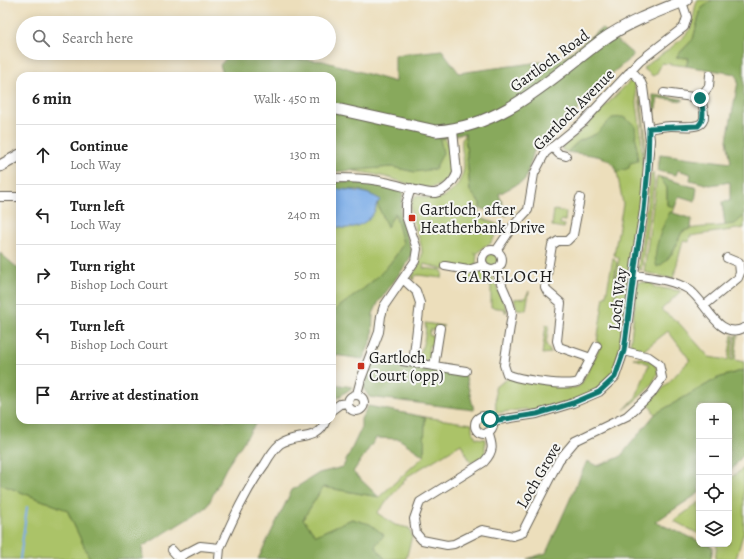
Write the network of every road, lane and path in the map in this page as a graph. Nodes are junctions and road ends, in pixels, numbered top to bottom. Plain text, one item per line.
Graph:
1 (684, 1) edge
2 (631, 70) junction
3 (710, 75) dead end
4 (664, 94) dead end
5 (700, 98) junction
6 (336, 109) edge
7 (649, 128) junction
8 (453, 130) junction
9 (552, 147) junction
10 (566, 156) dead end
11 (16, 157) edge
12 (0, 166) edge
13 (336, 178) edge
14 (411, 188) junction
15 (0, 197) edge
16 (16, 197) edge
17 (580, 198) dead end
18 (496, 251) junction
19 (727, 258) dead end
20 (741, 260) edge
21 (484, 265) junction
22 (445, 266) dead end
23 (496, 269) junction
24 (634, 274) junction
25 (403, 279) junction
26 (705, 306) junction
27 (744, 328) edge
28 (437, 331) dead end
29 (597, 346) dead end
30 (624, 351) junction
31 (591, 358) junction
32 (402, 361) dead end
33 (413, 363) junction
34 (434, 366) junction
35 (466, 371) dead end
36 (357, 394) junction
37 (348, 403) junction
38 (336, 407) edge
39 (492, 421) junction
40 (324, 424) edge
41 (488, 432) junction
42 (220, 548) junction
43 (172, 550) dead end
44 (180, 558) edge
45 (219, 559) edge

1 - 2 street, Gartloch Avenue
1 - 8 main road, Gartloch Road
2 - 7 street, Loch Way
2 - 9 street, Gartloch Avenue
3 - 5 street
4 - 5 street
5 - 7 street
6 - 8 main road, Gartloch Road
7 - 24 street, Loch Way
8 - 14 street
9 - 10 street
9 - 18 street, Gartloch Avenue
11 - 12 main road
13 - 14 street
14 - 25 street
15 - 16 street
17 - 31 street
18 - 21 street
18 - 23 street
19 - 20 street
20 - 26 street
21 - 22 street
21 - 23 street
23 - 31 street
24 - 26 street
24 - 30 street, Loch Way
25 - 33 street
25 - 36 street
26 - 27 street
28 - 34 street
29 - 31 street
30 - 39 street, Loch Way
30 - 41 street, Loch Grove
32 - 33 street
33 - 34 street
34 - 35 street
36 - 37 street
36 - 37 street
37 - 38 street
39 - 41 street
39 - 41 street
40 - 42 street
42 - 44 street
42 - 45 street
43 - 44 street

